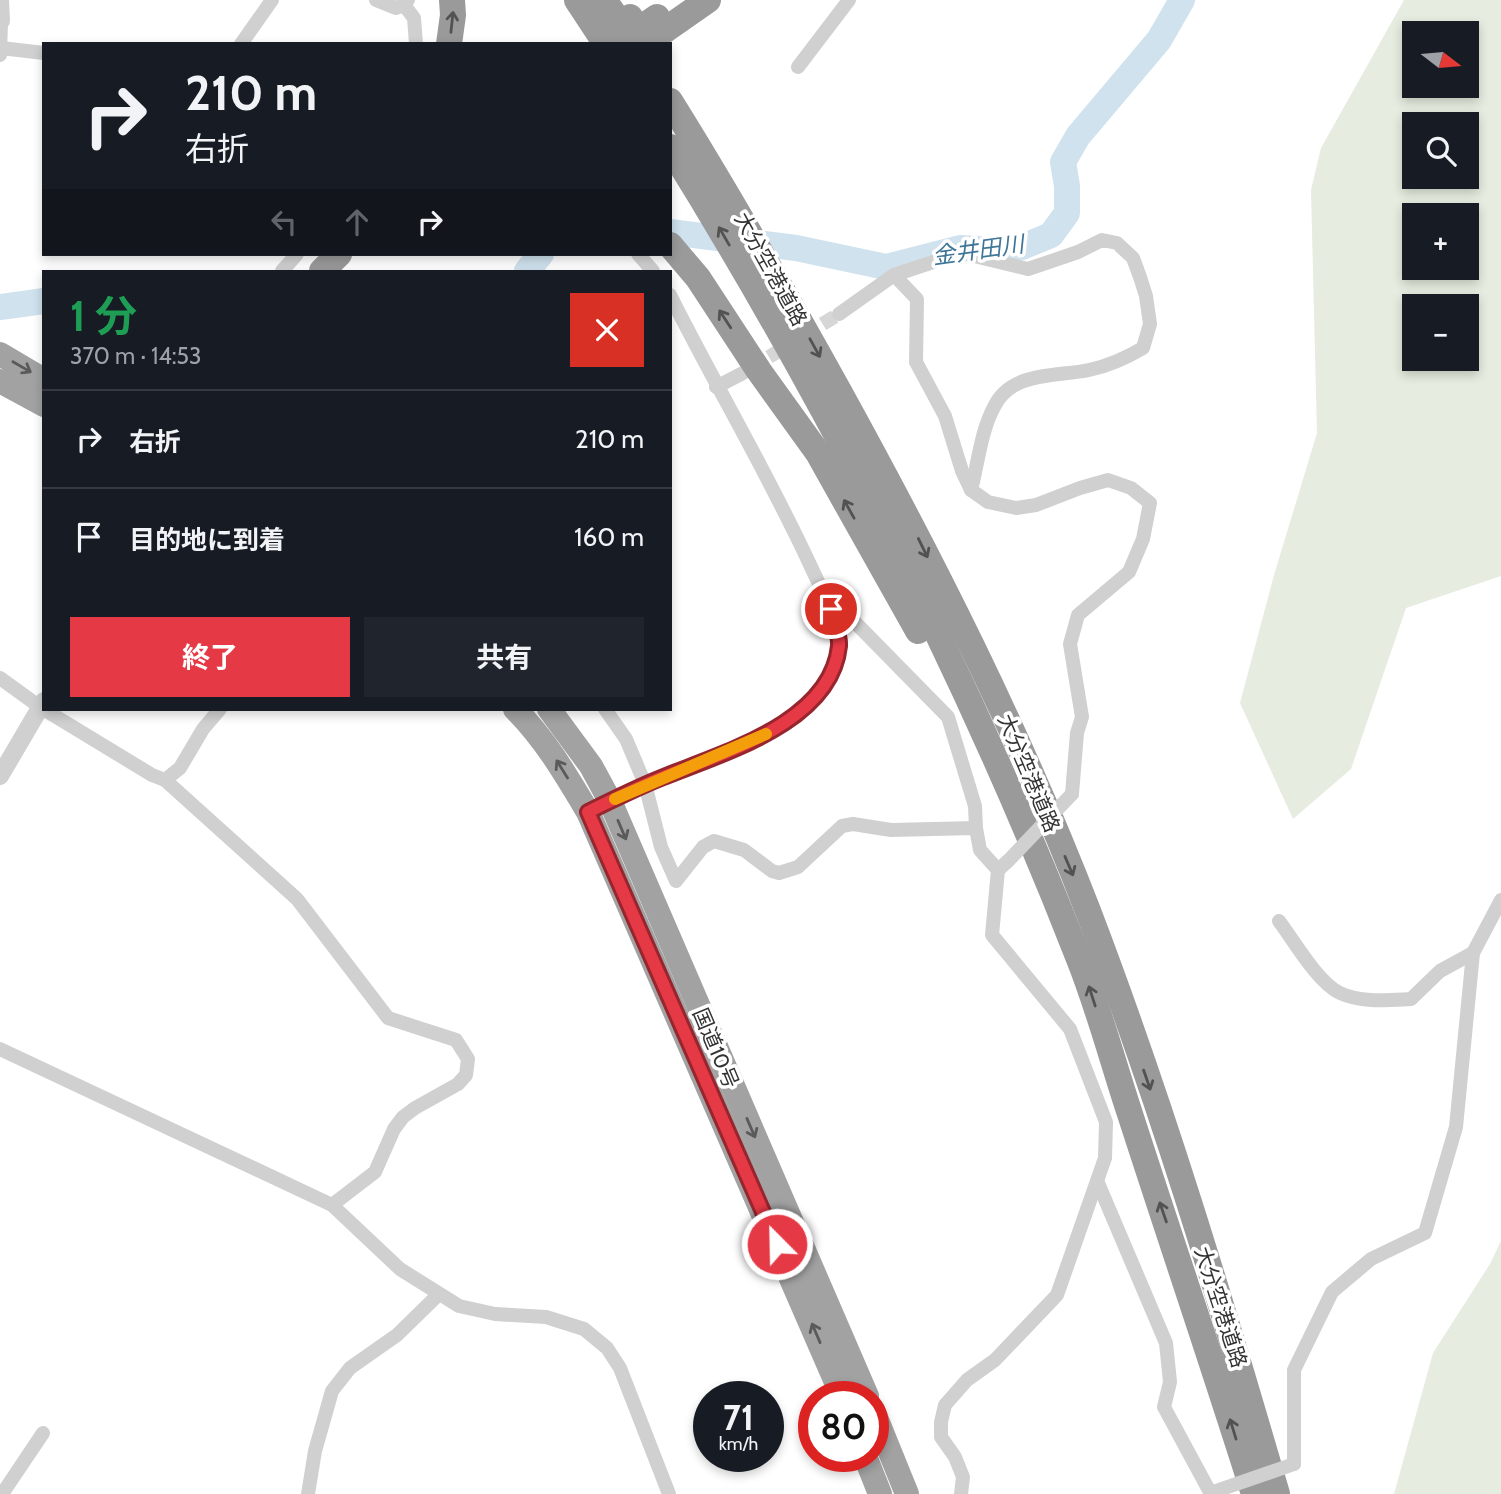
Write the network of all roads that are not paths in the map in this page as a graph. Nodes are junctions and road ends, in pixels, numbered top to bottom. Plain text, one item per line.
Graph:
1 (1, 0) edge
2 (272, 0) edge
3 (376, 0) edge
4 (453, 0) edge
5 (577, 0) edge
6 (604, 0) edge
7 (681, 0) edge
8 (708, 0) edge
9 (849, 0) edge
10 (406, 2) edge
11 (1, 21) edge
12 (618, 30) edge
13 (242, 42) edge
14 (416, 42) edge
15 (449, 42) edge
16 (642, 42) edge
17 (649, 42) edge
18 (1, 52) edge
19 (42, 53) edge
20 (798, 67) dead end
21 (672, 82) edge
22 (672, 104) edge
23 (672, 150) edge
24 (735, 205) junction
25 (673, 248) edge
26 (294, 256) edge
27 (319, 256) edge
28 (337, 256) edge
29 (640, 256) edge
30 (283, 270) edge
31 (305, 270) edge
32 (323, 270) edge
33 (652, 270) edge
34 (894, 275) junction
35 (672, 299) edge
36 (839, 314) tunnel mouth
37 (0, 354) edge
38 (743, 373) tunnel mouth
39 (42, 379) edge
40 (0, 381) edge
41 (716, 387) junction
42 (42, 404) edge
43 (971, 490) junction
44 (827, 600) junction
45 (0, 678) edge
46 (42, 704) edge
47 (53, 711) edge
48 (218, 711) edge
49 (517, 711) edge
50 (551, 711) edge
51 (606, 711) edge
52 (0, 776) edge
53 (166, 780) junction
54 (645, 784) junction
55 (599, 807) junction
56 (976, 828) junction
57 (1003, 866) junction
58 (1501, 900) edge
59 (1279, 921) dead end
60 (1473, 953) junction
61 (1081, 962) junction
62 (0, 1049) edge
63 (1098, 1183) junction
64 (332, 1205) junction
65 (439, 1294) junction
66 (836, 1381) edge
67 (860, 1381) edge
68 (43, 1433) dead end
69 (889, 1450) edge
70 (871, 1472) edge
71 (2, 1494) edge
72 (308, 1494) edge
73 (669, 1494) edge
74 (880, 1494) edge
75 (907, 1494) edge
76 (961, 1494) edge
77 (1211, 1494) edge
78 (1254, 1494) edge
79 (1277, 1494) edge

1 - 11 street
2 - 13 street
3 - 10 street
15 -> 4 highway
5 - 12 highway
6 - 12 highway
7 - 12 highway
8 - 17 highway
9 - 20 street
10 - 14 street
11 - 18 street
12 - 16 highway, bridge
18 - 19 street
21 - 24 highway
22 - 24 highway, 大分空港道路
61 -> 23 highway, 大分空港道路
24 -> 79 highway, 大分空港道路
61 -> 25 highway
26 - 30 street
27 - 31 highway
28 - 32 highway
29 - 33 street
34 - 36 street
34 - 43 street
34 - 43 street
35 - 41 street
37 -> 39 highway
38 - 41 street
40 - 42 highway
41 - 44 street
43 - 57 street, bridge
44 - 54 street
44 - 56 street
45 - 46 street
46 - 52 street
47 - 53 street
48 - 53 street
55 -> 49 highway, 国道10号
50 - 55 highway, 国道10号
51 - 54 street
53 - 64 street
54 - 55 street
54 - 56 street
66 -> 55 highway, 国道10号
55 -> 67 highway, 国道10号
56 - 57 street
57 - 63 street
58 - 60 street
59 - 60 street
60 - 77 street, bridge
78 -> 61 highway, 大分空港道路
62 - 64 street
63 - 76 street
63 - 77 street
64 - 65 street
65 - 72 street
65 - 73 street
68 - 71 street
69 - 75 highway
70 - 74 highway

